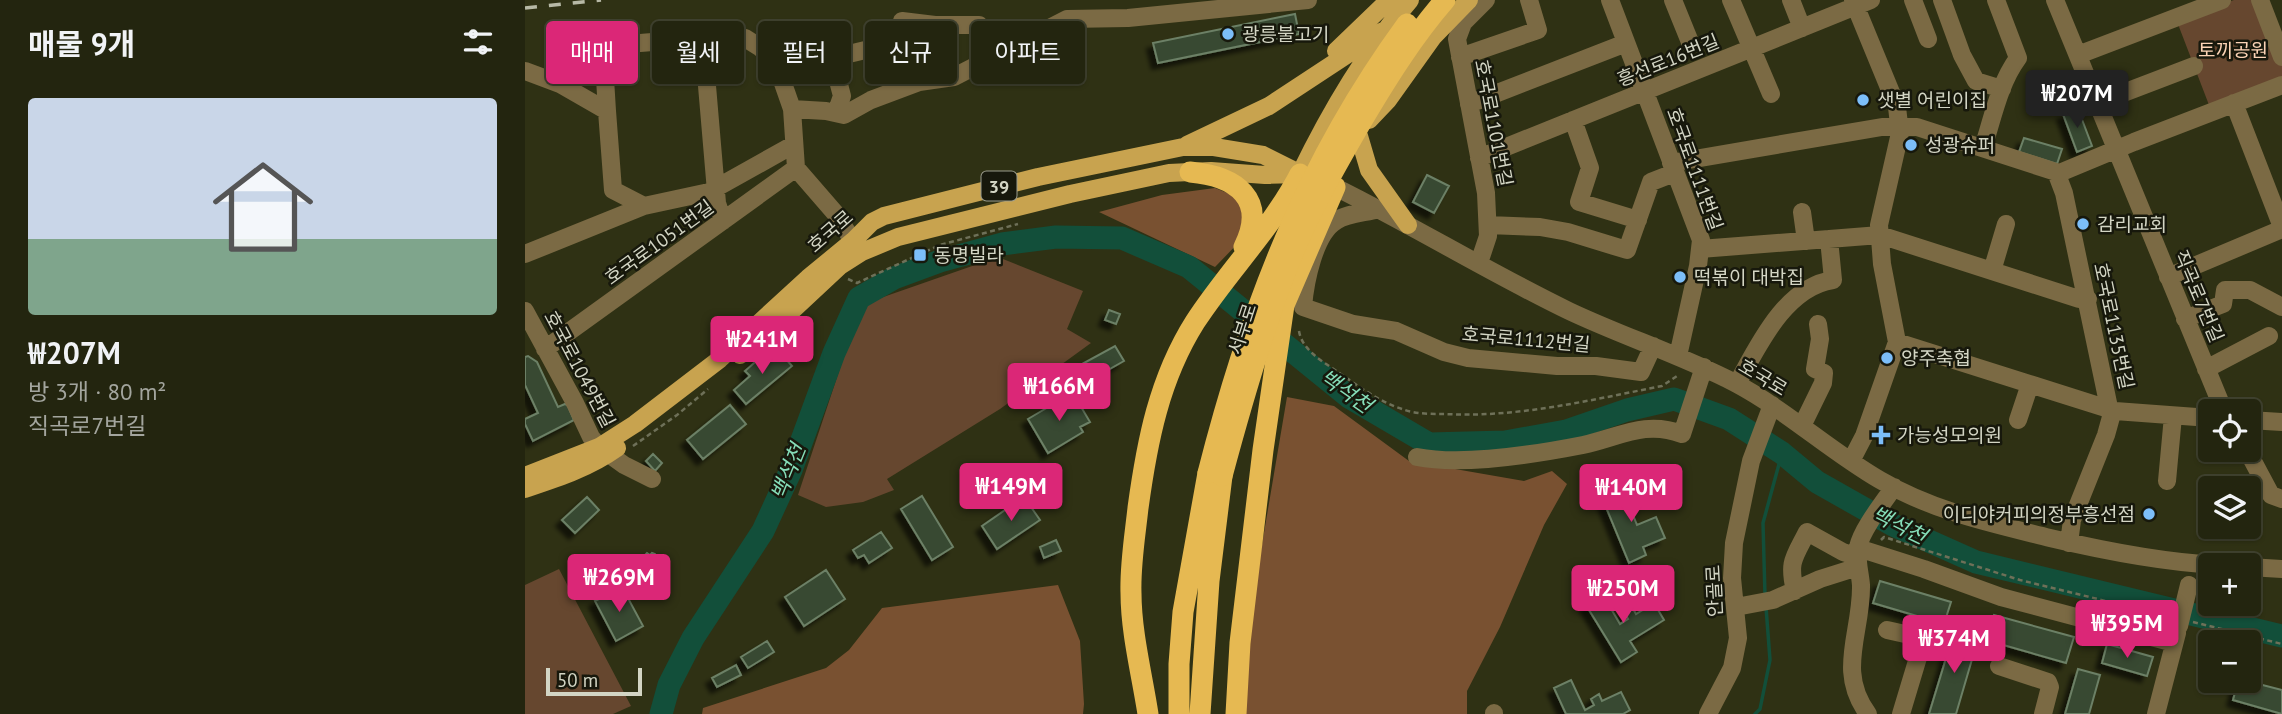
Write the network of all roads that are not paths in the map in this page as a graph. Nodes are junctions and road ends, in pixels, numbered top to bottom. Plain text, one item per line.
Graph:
1 (1308, 0) edge
2 (1389, 0) edge
3 (1410, 0) edge
4 (1426, 0) edge
5 (1445, 0) edge
6 (1454, 0) edge
7 (1469, 0) edge
8 (1486, 0) edge
9 (1529, 0) edge
10 (1611, 0) edge
11 (1673, 0) edge
12 (1731, 0) edge
13 (1791, 0) edge
14 (1913, 0) edge
15 (1942, 0) edge
16 (1996, 0) edge
17 (2055, 0) edge
18 (2223, 0) edge
19 (2260, 0) edge
20 (1860, 2) edge
21 (1063, 21) edge
22 (971, 24) edge
23 (1802, 28) junction
24 (1384, 31) junction
25 (744, 38) edge
26 (1928, 39) dead end
27 (652, 42) edge
28 (1690, 42) dead end
29 (1626, 43) junction
30 (1751, 49) junction
31 (2078, 55) junction
32 (1460, 57) junction
33 (2282, 57) edge
34 (2194, 66) dead end
35 (971, 68) edge
36 (525, 71) edge
37 (1303, 82) junction
38 (707, 84) edge
39 (2282, 85) edge
40 (2001, 89) junction
41 (1644, 92) junction
42 (1771, 94) dead end
43 (2097, 103) junction
44 (2234, 103) junction
45 (1469, 104) junction
46 (792, 109) junction
47 (607, 111) junction
48 (836, 113) junction
49 (1573, 120) junction
50 (1364, 125) junction
51 (1901, 127) junction
52 (793, 145) junction
53 (1183, 147) junction
54 (1983, 148) junction
55 (2116, 149) junction
56 (1479, 158) junction
57 (796, 168) junction
58 (1673, 168) junction
59 (1190, 172) junction
60 (1300, 174) junction
61 (2057, 174) junction
62 (716, 188) junction
63 (1341, 190) junction
64 (643, 206) junction
65 (1379, 209) junction
66 (1803, 212) dead end
67 (723, 220) junction
68 (1637, 220) junction
69 (2006, 224) dead end
70 (1408, 225) junction
71 (1489, 225) junction
72 (2282, 228) edge
73 (1880, 235) junction
74 (1829, 239) junction
75 (853, 241) junction
76 (1806, 241) junction
77 (1700, 249) junction
78 (525, 254) edge
79 (1479, 263) junction
80 (1234, 267) junction
81 (1992, 271) junction
82 (2168, 277) junction
83 (2088, 299) junction
84 (1294, 306) junction
85 (2282, 307) edge
86 (525, 311) edge
87 (2185, 318) junction
88 (1818, 324) dead end
89 (2269, 336) dead end
90 (1897, 342) junction
91 (1653, 346) junction
92 (545, 349) junction
93 (1678, 356) junction
94 (1704, 367) junction
95 (2206, 369) junction
96 (1737, 384) junction
97 (2030, 384) junction
98 (2219, 399) edge
99 (2109, 409) junction
100 (1769, 413) junction
101 (2173, 416) junction
102 (2198, 417) edge
103 (2018, 419) dead end
104 (2261, 421) edge
105 (2282, 422) edge
106 (1801, 426) junction
107 (607, 452) junction
108 (1417, 457) dead end
109 (1851, 461) junction
110 (2253, 462) edge
111 (1215, 474) junction
112 (525, 476) edge
113 (652, 479) dead end
114 (2167, 481) dead end
115 (1894, 487) junction
116 (525, 489) edge
117 (2282, 499) edge
118 (2069, 543) junction
119 (1860, 553) junction
120 (2192, 564) junction
121 (2198, 564) edge
122 (2261, 568) edge
123 (2282, 569) edge
124 (1795, 591) junction
125 (1744, 606) junction
126 (2177, 627) junction
127 (1887, 630) dead end
128 (1999, 666) dead end
129 (1148, 714) edge
130 (1179, 714) edge
131 (1200, 714) edge
132 (1236, 714) edge
133 (1708, 714) edge
134 (1868, 714) edge
135 (1901, 714) edge
136 (2043, 714) edge
137 (2156, 714) edge

1 - 21 street
2 - 37 main road
3 - 24 main road, 39
4 - 111 highway, 서부로, bridge
5 - 111 highway, 서부로, bridge
6 - 50 main road
7 - 50 main road
8 - 32 street, 호국로1101번길
9 - 32 street
10 - 29 street, 호국로1111번길
11 - 28 street
12 - 30 street
13 - 23 street
14 - 26 street
15 - 40 street
16 - 40 street
17 - 31 street, 직곡로7번길
18 - 31 street
19 - 33 street
20 - 23 street, 흥선로16번길
20 - 51 street
22 - 48 street
23 - 30 street, 흥선로16번길
24 - 37 main road, 39
24 - 60 main road, 39
25 - 46 street
27 - 47 street
29 - 41 street, 호국로1111번길
29 - 45 street
30 - 41 street, 흥선로16번길
30 - 42 street
31 - 43 street, 직곡로7번길
32 - 45 street, 호국로1101번길
34 - 43 street
35 - 48 street
36 - 47 street
37 - 53 main road, 39
38 - 62 street
39 - 44 street
40 - 54 street
41 - 49 street, 흥선로16번길
41 - 58 street, 호국로1111번길
43 - 55 street, 직곡로7번길
44 - 55 street
44 - 72 street
45 - 56 street, 호국로1101번길
46 - 48 street
46 - 52 street
47 - 64 street
49 - 56 street, 흥선로16번길
49 - 68 street
50 - 63 main road
50 - 70 main road
51 - 54 street
51 - 58 street
51 - 73 street
52 - 57 street
52 - 62 street
53 - 60 main road, 호국로 / 39
53 - 75 main road, 호국로 / 39
54 - 61 street
55 - 61 street
55 - 82 street, 직곡로7번길
56 - 71 street, 호국로1101번길
57 - 67 street, 호국로1051번길
57 - 75 street
58 - 68 street
58 - 77 street, 호국로1111번길
59 - 60 main road, 호국로 / 39
59 - 80 highway
59 - 107 main road, 호국로 / 39
60 - 63 main road, 호국로 / 39
60 - 80 highway
61 - 83 street, 호국로1135번길
62 - 64 street
62 - 67 street
63 - 65 street, 호국로
63 - 84 highway
64 - 78 street
65 - 70 street, 호국로
65 - 84 street
66 - 76 street
67 - 92 street, 호국로1051번길
68 - 71 street
69 - 81 street
70 - 79 street, 호국로
71 - 79 street, 호국로1101번길
72 - 82 street
73 - 74 street
73 - 81 street
73 - 90 street
74 - 76 street
74 - 96 street
75 - 107 main road, 호국로 / 39
76 - 77 street
77 - 93 street, 호국로1111번길
79 - 91 street, 호국로
80 - 129 highway
81 - 83 street
82 - 87 street, 직곡로7번길
83 - 99 street, 호국로1135번길
84 - 91 street, 호국로1112번길
84 - 132 highway
85 - 87 street
86 - 92 street, 호국로1049번길
87 - 95 street, 직곡로7번길
88 - 106 street
89 - 95 street
90 - 97 street
90 - 109 street
91 - 93 street, 호국로
92 - 107 street, 호국로1049번길
93 - 94 street, 호국로
94 - 96 street, 호국로
94 - 108 street
95 - 98 street, 직곡로7번길
96 - 100 street, 호국로
97 - 99 street
97 - 103 street
99 - 101 street
99 - 118 street, 호국로1135번길
100 - 106 street, 호국로
100 - 125 street, 안골로
101 - 102 street
101 - 114 street
104 - 105 street
106 - 109 street, 호국로
107 - 112 main road, 호국로 / 39
107 - 113 street
107 - 116 main road, 호국로 / 39
109 - 115 street, 호국로
110 - 117 street
111 - 130 highway, 서부로
111 - 131 highway, 서부로
115 - 118 street, 호국로
115 - 119 street
118 - 120 street, 호국로
119 - 124 street
119 - 124 street
119 - 126 street
119 - 134 street
120 - 121 street, 호국로
120 - 126 street, bridge
122 - 123 street
124 - 125 street
125 - 133 street, 안골로
126 - 137 street
127 - 135 street
128 - 136 street

